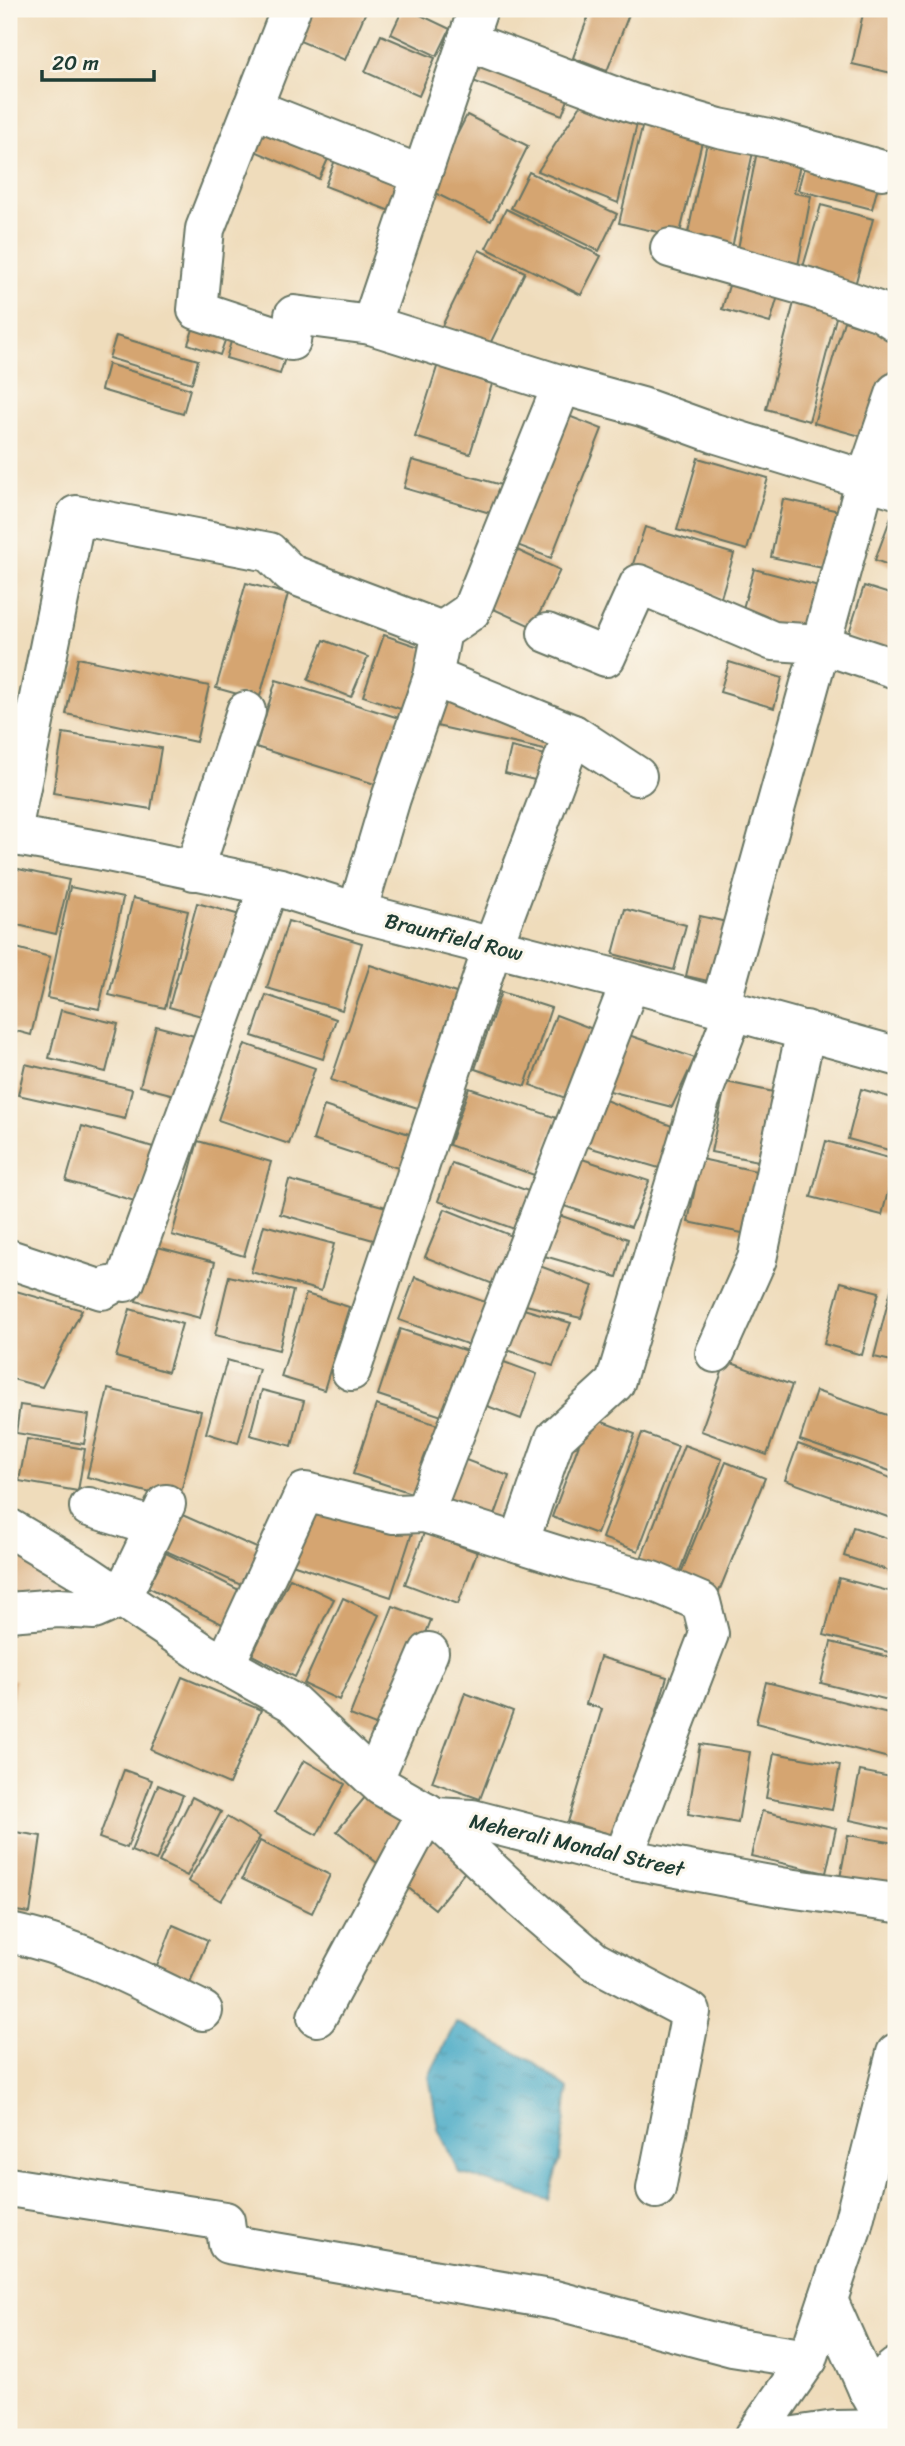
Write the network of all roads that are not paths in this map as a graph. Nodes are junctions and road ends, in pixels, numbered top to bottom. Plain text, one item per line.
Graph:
1 (291, 9) edge
2 (472, 25) edge
3 (252, 108) junction
4 (881, 170) dead end
5 (421, 175) junction
6 (670, 248) dead end
7 (896, 323) edge
8 (370, 325) junction
9 (562, 385) junction
10 (896, 392) edge
11 (881, 484) edge
12 (442, 631) junction
13 (547, 633) dead end
14 (821, 643) junction
15 (896, 669) edge
16 (433, 677) junction
17 (246, 711) dead end
18 (573, 734) junction
19 (637, 776) dead end
20 (10, 835) edge
21 (194, 871) junction
22 (269, 886) junction
23 (358, 912) junction
24 (493, 946) junction
25 (630, 983) junction
26 (727, 1009) junction
27 (806, 1030) junction
28 (896, 1056) edge
29 (9, 1259) edge
30 (715, 1353) dead end
31 (351, 1371) dead end
32 (89, 1507) dead end
33 (425, 1513) junction
34 (9, 1528) edge
35 (519, 1543) junction
36 (121, 1598) junction
37 (9, 1612) edge
38 (429, 1652) dead end
39 (225, 1665) junction
40 (374, 1779) junction
41 (431, 1815) junction
42 (623, 1858) junction
43 (896, 1903) edge
44 (9, 1933) edge
45 (203, 2011) dead end
46 (317, 2017) dead end
47 (896, 2053) edge
48 (9, 2187) edge
49 (656, 2189) dead end
50 (828, 2300) junction
51 (808, 2359) junction
52 (882, 2378) edge
53 (893, 2430) edge
54 (754, 2437) edge
55 (788, 2437) edge

1 - 3 street
2 - 4 street
2 - 5 street
3 - 5 street
3 - 8 street
5 - 8 street
6 - 7 street
8 - 9 street
9 - 11 street
9 - 12 street
10 - 11 street
11 - 14 street
12 - 16 street
12 - 20 street
13 - 14 street
14 - 15 street
14 - 26 street
16 - 18 street
16 - 23 street
17 - 21 street
18 - 19 street
18 - 24 street
20 - 21 street, Braunfield Row
21 - 22 street, Braunfield Row
22 - 23 street, Braunfield Row
22 - 29 street
23 - 24 street, Braunfield Row
24 - 25 street, Braunfield Row
24 - 31 street
25 - 26 street, Braunfield Row
25 - 33 street
26 - 27 street, Braunfield Row
26 - 35 street
27 - 28 street, Braunfield Row
27 - 30 street
32 - 36 street
33 - 35 street
33 - 39 street
34 - 36 street, Meherali Mondal Street
35 - 42 street
36 - 37 street
36 - 39 street, Meherali Mondal Street
38 - 40 street
39 - 40 street, Meherali Mondal Street
40 - 41 street, Meherali Mondal Street
41 - 42 street, Meherali Mondal Street
41 - 46 street
41 - 49 street
42 - 43 street, Meherali Mondal Street
44 - 45 street
47 - 50 street
48 - 51 street
50 - 51 street
50 - 52 street
51 - 54 street
52 - 53 street
53 - 55 street

